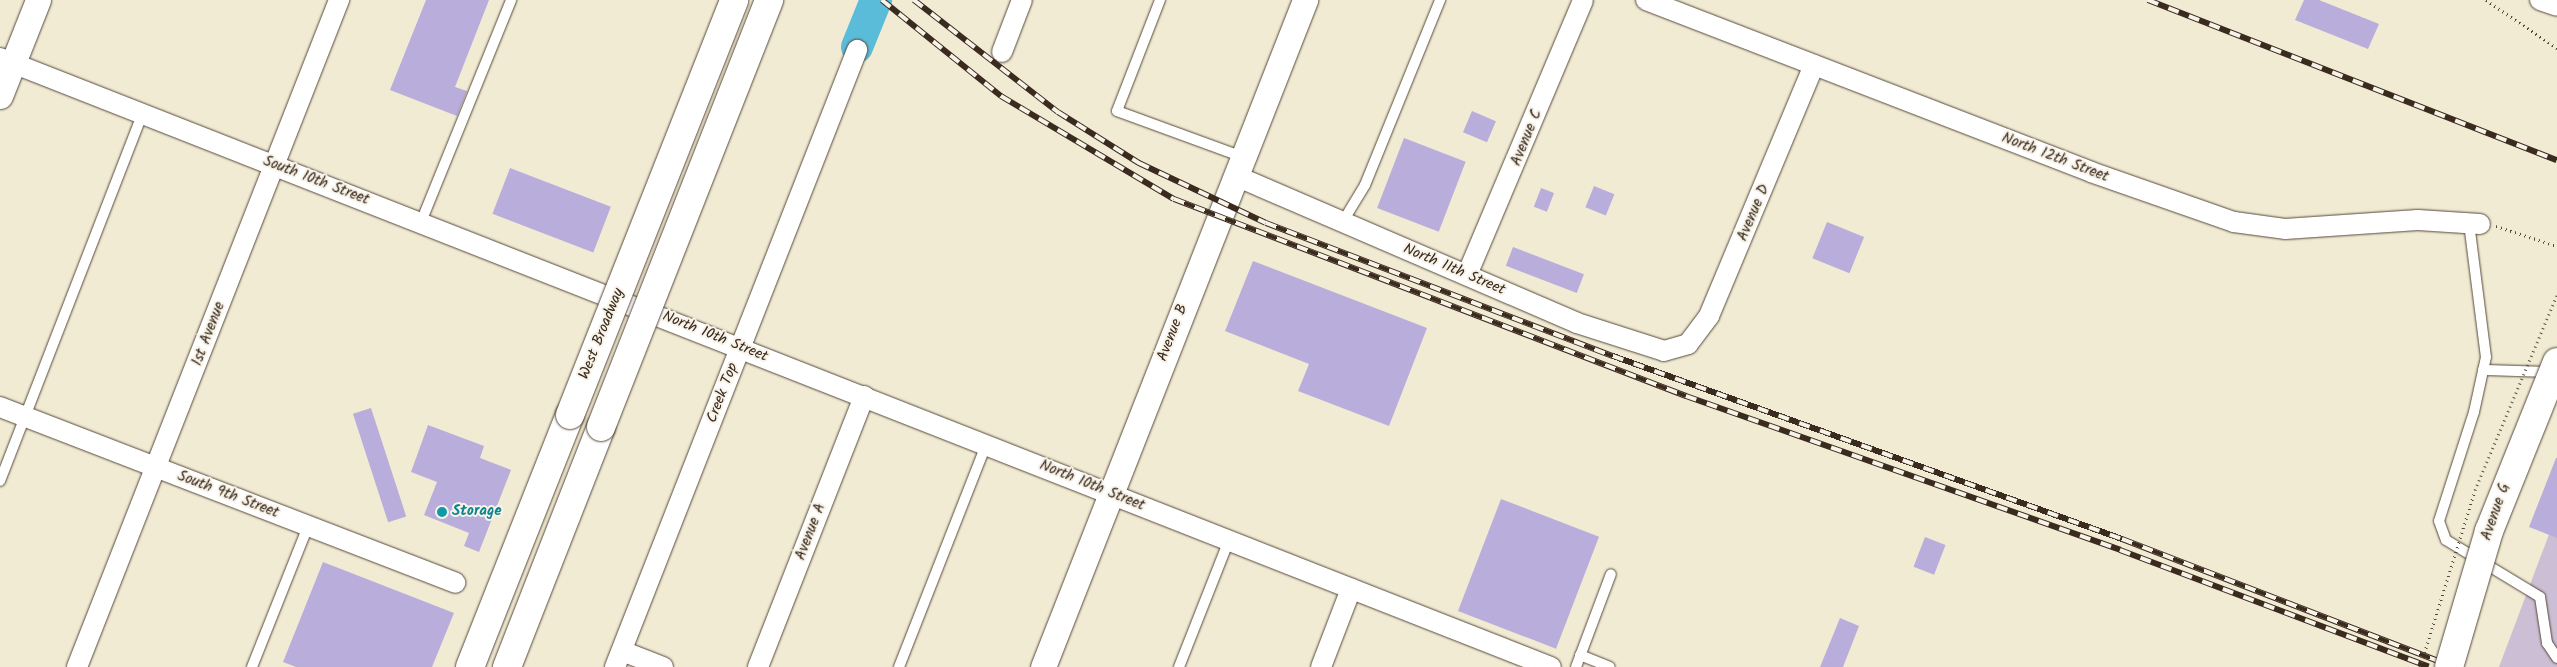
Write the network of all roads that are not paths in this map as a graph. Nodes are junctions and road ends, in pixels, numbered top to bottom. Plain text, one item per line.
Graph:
1 (38, 0) edge
2 (339, 0) edge
3 (512, 0) edge
4 (734, 0) edge
5 (769, 0) edge
6 (1022, 0) edge
7 (1160, 0) edge
8 (1305, 0) edge
9 (1440, 0) edge
10 (1583, 0) edge
11 (1646, 0) edge
12 (2540, 0) edge
13 (2557, 6) edge
14 (856, 50) dead end
15 (1002, 52) dead end
16 (7, 60) edge
17 (1814, 65) junction
18 (0, 96) edge
19 (143, 114) junction
20 (275, 165) junction
21 (1239, 166) junction
22 (421, 222) junction
23 (1342, 223) junction
24 (2475, 224) joint
25 (1467, 275) junction
26 (633, 303) joint
27 (741, 348) junction
28 (1676, 348) joint
29 (2557, 362) edge
30 (2483, 370) junction
31 (2557, 372) edge
32 (864, 396) junction
33 (0, 407) edge
34 (26, 417) junction
35 (986, 445) junction
36 (156, 468) junction
37 (0, 481) edge
38 (1111, 494) junction
39 (308, 526) junction
40 (1229, 540) junction
41 (1612, 574) dead end
42 (456, 583) dead end
43 (1351, 589) junction
44 (1580, 656) junction
45 (2557, 658) edge
46 (619, 659) edge
47 (77, 667) edge
48 (252, 667) edge
49 (470, 667) edge
50 (507, 667) edge
51 (663, 667) edge
52 (758, 667) edge
53 (899, 667) edge
54 (1043, 667) edge
55 (1179, 667) edge
56 (1321, 667) edge
57 (1551, 667) edge
58 (1576, 667) edge
59 (1610, 667) edge
60 (2449, 667) edge

1 - 16 street
2 - 20 street, 1st Avenue
3 - 22 lane
4 - 49 main road, West Broadway, bridge
5 - 50 main road, bridge
6 - 15 street
7 - 21 lane
8 - 21 street, Avenue B
9 - 23 lane
10 - 25 street, Avenue C
11 - 17 street, North 12th Street
12 - 13 street
14 - 27 street, Creek Top
16 - 18 street
16 - 19 street, South 10th Street
17 - 24 street, North 12th Street
17 - 28 street, Avenue D
19 - 20 street, South 10th Street
19 - 34 lane
20 - 22 street, South 10th Street
20 - 36 street, 1st Avenue
21 - 23 street, North 11th Street
21 - 38 street, Avenue B
22 - 26 street, South 10th Street
23 - 25 street, North 11th Street
24 - 30 lane
25 - 28 street, North 11th Street
26 - 27 street, North 10th Street
27 - 32 street, North 10th Street
27 - 46 street, Creek Top
29 - 60 main road, Avenue G, bridge
30 - 31 lane
30 - 45 lane
32 - 35 street, North 10th Street
32 - 52 street, Avenue A
33 - 34 street, South 9th Street
34 - 36 street, South 9th Street
34 - 37 lane
35 - 38 street, North 10th Street
35 - 53 lane
36 - 39 street, South 9th Street
36 - 47 street, 1st Avenue
38 - 40 street, North 10th Street
38 - 54 street, Avenue B
39 - 42 street, South 9th Street
39 - 48 lane
40 - 43 street, North 10th Street
40 - 55 lane
41 - 44 lane
43 - 56 street
43 - 57 street, North 10th Street
44 - 58 lane
44 - 59 lane
46 - 51 street

